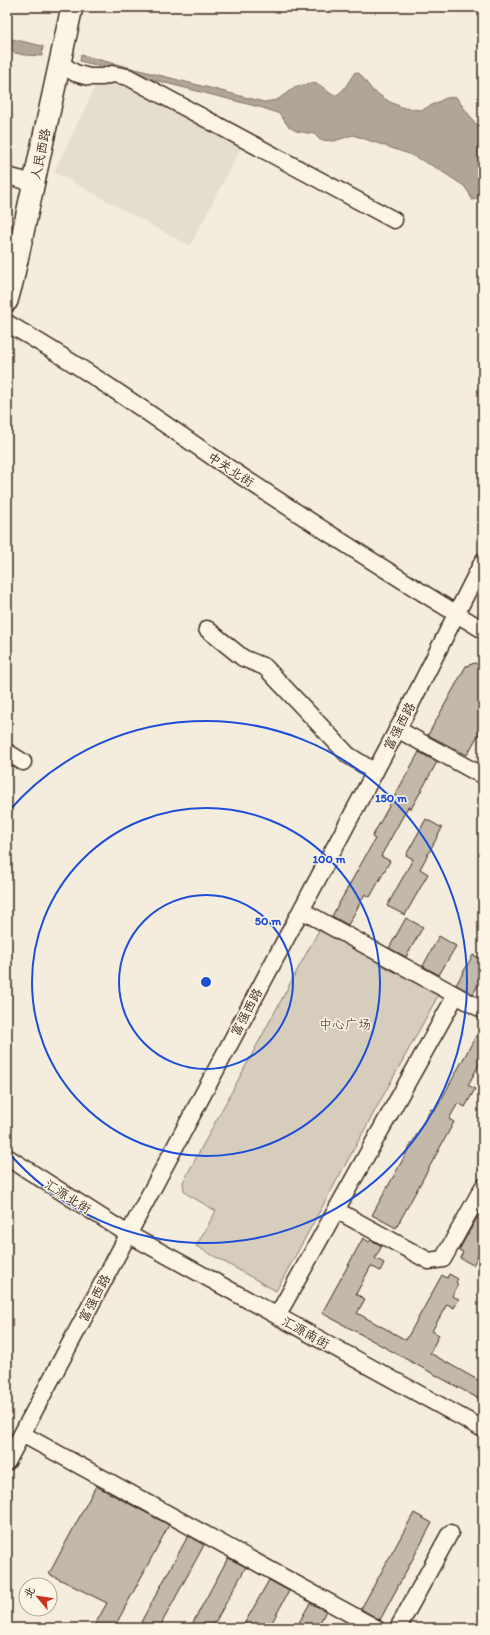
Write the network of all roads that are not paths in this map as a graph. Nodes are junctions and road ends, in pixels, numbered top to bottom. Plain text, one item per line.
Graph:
1 (72, 7) edge
2 (60, 63) junction
3 (7, 176) edge
4 (34, 183) junction
5 (394, 220) dead end
6 (7, 301) edge
7 (7, 323) edge
8 (483, 561) edge
9 (456, 614) junction
10 (207, 629) dead end
11 (483, 630) edge
12 (397, 729) junction
13 (7, 752) edge
14 (23, 762) dead end
15 (375, 772) junction
16 (483, 776) edge
17 (301, 910) junction
18 (456, 995) junction
19 (483, 1010) edge
20 (7, 1157) edge
21 (483, 1187) edge
22 (336, 1210) junction
23 (128, 1234) junction
24 (277, 1316) junction
25 (483, 1429) edge
26 (22, 1434) junction
27 (7, 1462) edge
28 (450, 1533) dead end
29 (376, 1628) edge
30 (398, 1628) edge

1 - 2 main road, 人民西路
2 - 4 main road, 人民西路
2 - 5 street
3 - 4 street
4 - 6 main road, 人民西路
7 - 9 street, 中关北街
8 - 9 street, 富强西路
9 - 11 street, 中关北街
9 - 12 street, 富强西路
10 - 15 street
12 - 15 street, 富强西路
12 - 16 street
13 - 14 street
15 - 17 street, 富强西路
17 - 18 street
17 - 23 street, 富强西路
18 - 19 street
18 - 22 street
20 - 23 street, 汇源北街
21 - 22 street
22 - 24 street
23 - 24 street, 汇源南街
23 - 26 street, 富强西路
24 - 25 street, 汇源南街
26 - 27 street, 富强西路
26 - 29 street
28 - 30 street

